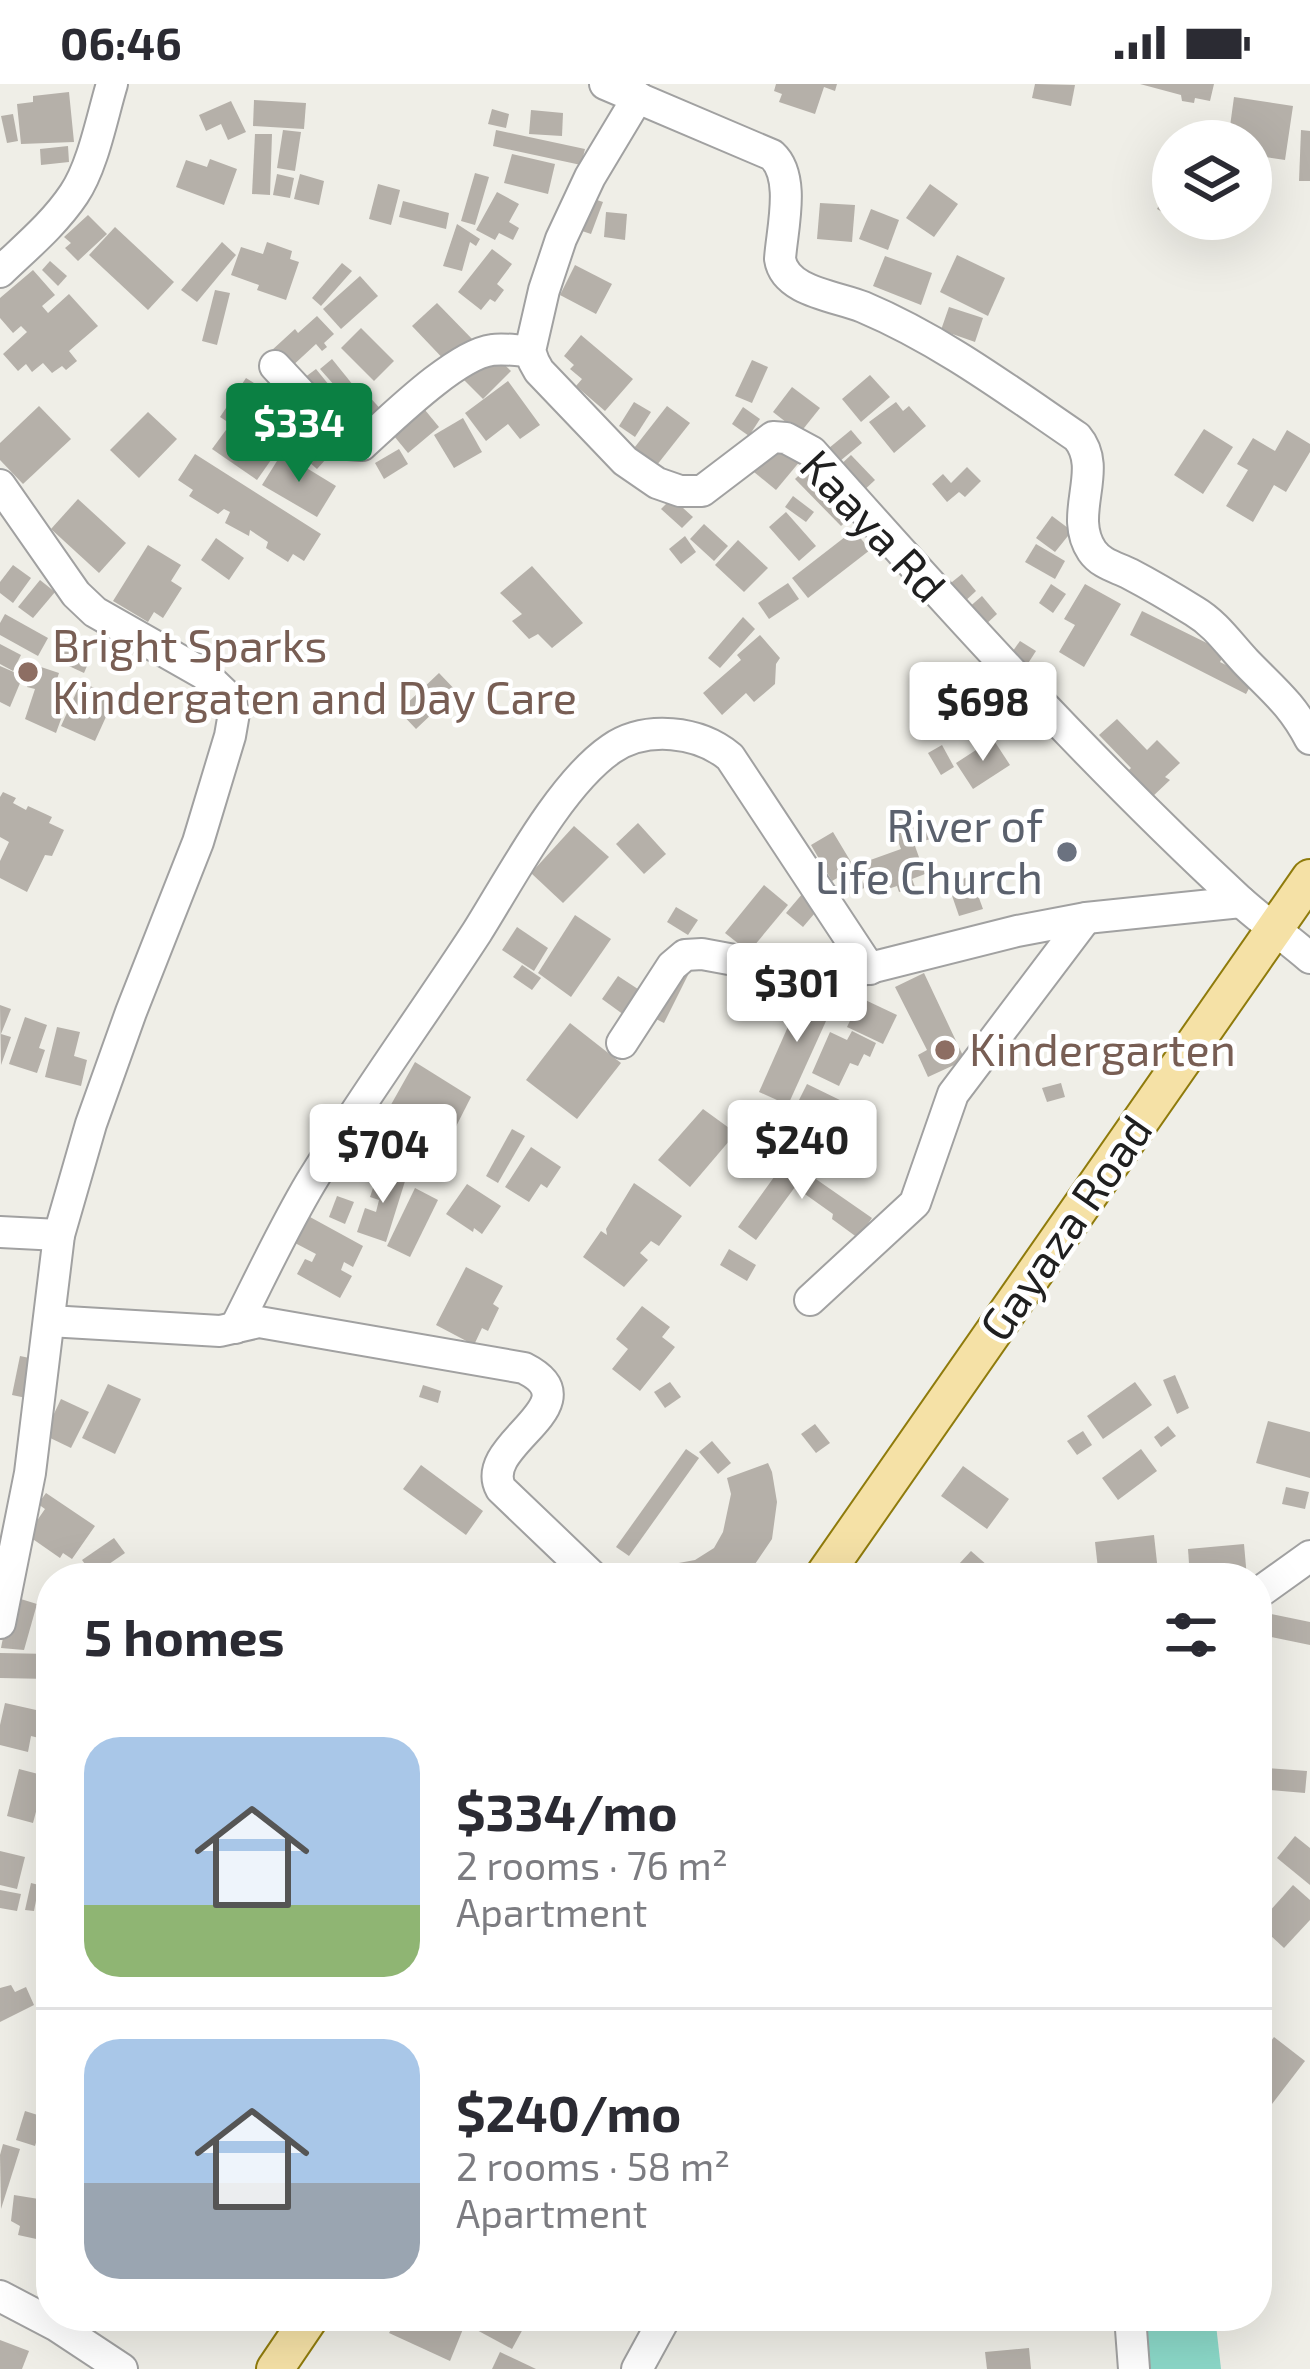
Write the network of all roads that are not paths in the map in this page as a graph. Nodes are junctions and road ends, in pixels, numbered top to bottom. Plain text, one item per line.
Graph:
1 (112, 84) edge
2 (605, 84) edge
3 (638, 97) junction
4 (0, 272) edge
5 (530, 351) junction
6 (275, 366) dead end
7 (0, 485) edge
8 (1310, 739) edge
9 (1310, 878) edge
10 (1241, 902) junction
11 (1086, 918) junction
12 (1274, 929) junction
13 (1310, 958) edge
14 (870, 969) junction
15 (622, 1043) dead end
16 (0, 1232) edge
17 (59, 1235) junction
18 (810, 1300) dead end
19 (49, 1321) junction
20 (236, 1328) junction
21 (1310, 1556) edge
22 (578, 1563) edge
23 (832, 1563) edge
24 (1272, 1583) edge
25 (0, 1623) edge
26 (0, 2296) edge
27 (36, 2315) edge
28 (65, 2331) edge
29 (301, 2331) edge
30 (658, 2331) edge
31 (1131, 2331) edge
32 (122, 2369) edge
33 (275, 2369) edge
34 (637, 2369) edge
35 (1134, 2369) edge

1 - 4 street
2 - 3 street
3 - 5 street
3 - 8 street
5 - 6 street
5 - 10 street, Kaaya Rd
7 - 17 street
9 - 12 main road, Gayaza Road
10 - 11 street
10 - 12 street, Kaaya Rd
11 - 14 street
11 - 18 street
12 - 13 street, Kaaya Rd
12 - 23 main road, Gayaza Road
14 - 15 street
14 - 20 street
16 - 17 street
17 - 19 street
19 - 20 street
19 - 25 street
20 - 22 street
21 - 24 street
26 - 27 street
28 - 32 street
29 - 33 main road
30 - 34 street
31 - 35 street

